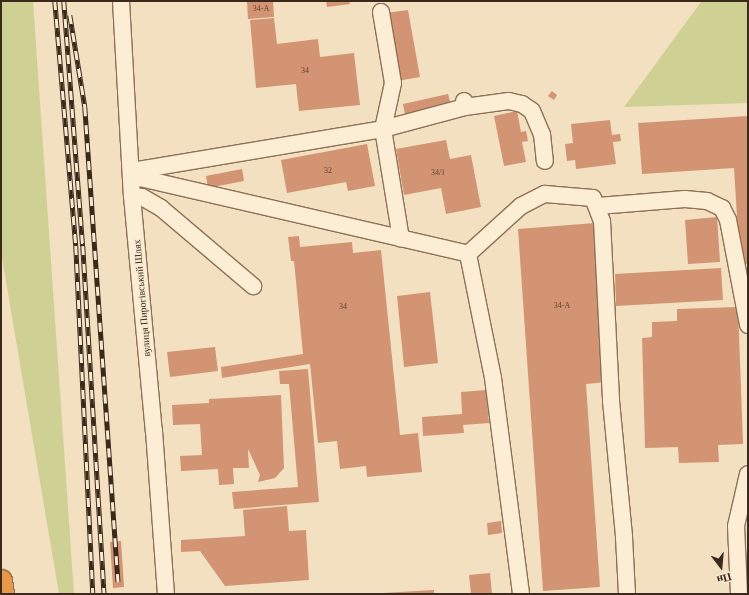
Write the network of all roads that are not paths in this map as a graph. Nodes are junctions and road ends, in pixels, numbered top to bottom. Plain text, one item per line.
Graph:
1 (121, 1) edge
2 (381, 12) dead end
3 (383, 129) junction
4 (545, 161) dead end
5 (132, 171) junction
6 (132, 196) junction
7 (598, 206) junction
8 (401, 238) junction
9 (468, 254) junction
10 (253, 286) dead end
11 (748, 325) edge
12 (748, 474) edge
13 (1, 581) edge
14 (3, 594) edge
15 (166, 594) edge
16 (521, 594) edge
17 (627, 594) edge
18 (740, 594) edge

1 - 5 street, вулиця Пирогівський Шлях
2 - 3 street
3 - 4 street
3 - 5 street
3 - 8 street
5 - 6 street, вулиця Пирогівський Шлях
5 - 8 street
6 - 10 street
6 - 15 street, вулиця Пирогівський Шлях
7 - 9 street
7 - 11 street
7 - 17 street
8 - 9 street
9 - 16 street
12 - 18 street
13 - 14 highway

